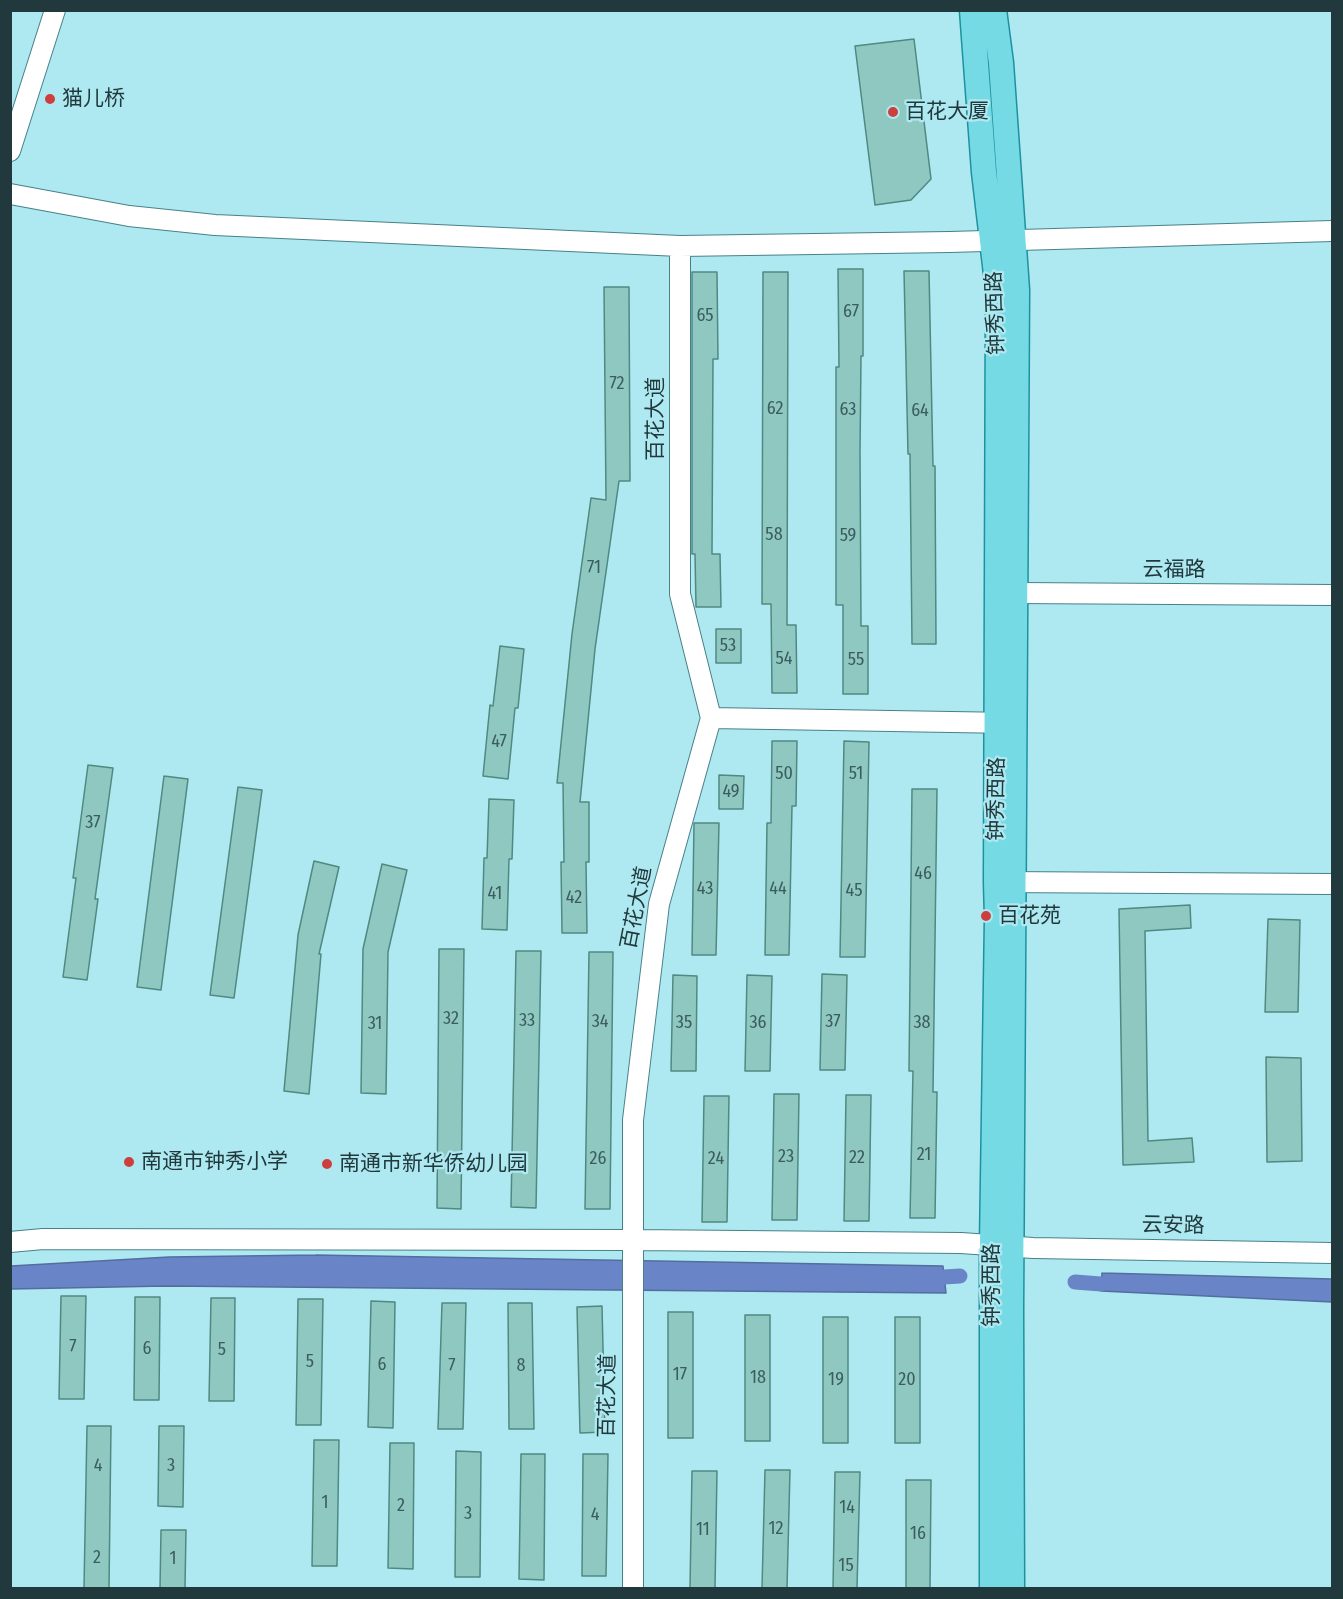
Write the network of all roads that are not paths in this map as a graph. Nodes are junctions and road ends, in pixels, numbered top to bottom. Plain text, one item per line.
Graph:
1 (55, 10) edge
2 (972, 10) edge
3 (994, 10) edge
4 (10, 151) edge
5 (10, 194) edge
6 (1332, 231) edge
7 (1003, 240) junction
8 (680, 246) junction
9 (1015, 593) junction
10 (1332, 595) edge
11 (711, 718) junction
12 (1006, 723) junction
13 (1005, 882) junction
14 (1332, 884) edge
15 (10, 1242) edge
16 (1002, 1246) junction
17 (634, 1247) junction
18 (1332, 1253) edge
19 (633, 1588) edge
20 (992, 1588) edge
21 (1012, 1588) edge

1 - 4 street
2 - 7 main road, 钟秀西路
3 - 7 main road, 钟秀西路
5 - 8 street
6 - 7 street
7 - 8 street
7 - 9 main road, 钟秀西路
7 - 12 main road, 钟秀西路
8 - 11 street, 百花大道
9 - 10 street, 云福路
9 - 12 main road, 钟秀西路
11 - 12 street
11 - 17 street, 百花大道
12 - 13 main road, 钟秀西路
13 - 14 street
13 - 16 main road, 钟秀西路
15 - 17 street, 云安路
16 - 17 street, 云安路
16 - 18 street, 云安路
16 - 20 main road, 钟秀西路
16 - 21 main road, 钟秀西路
17 - 19 street, 百花大道

